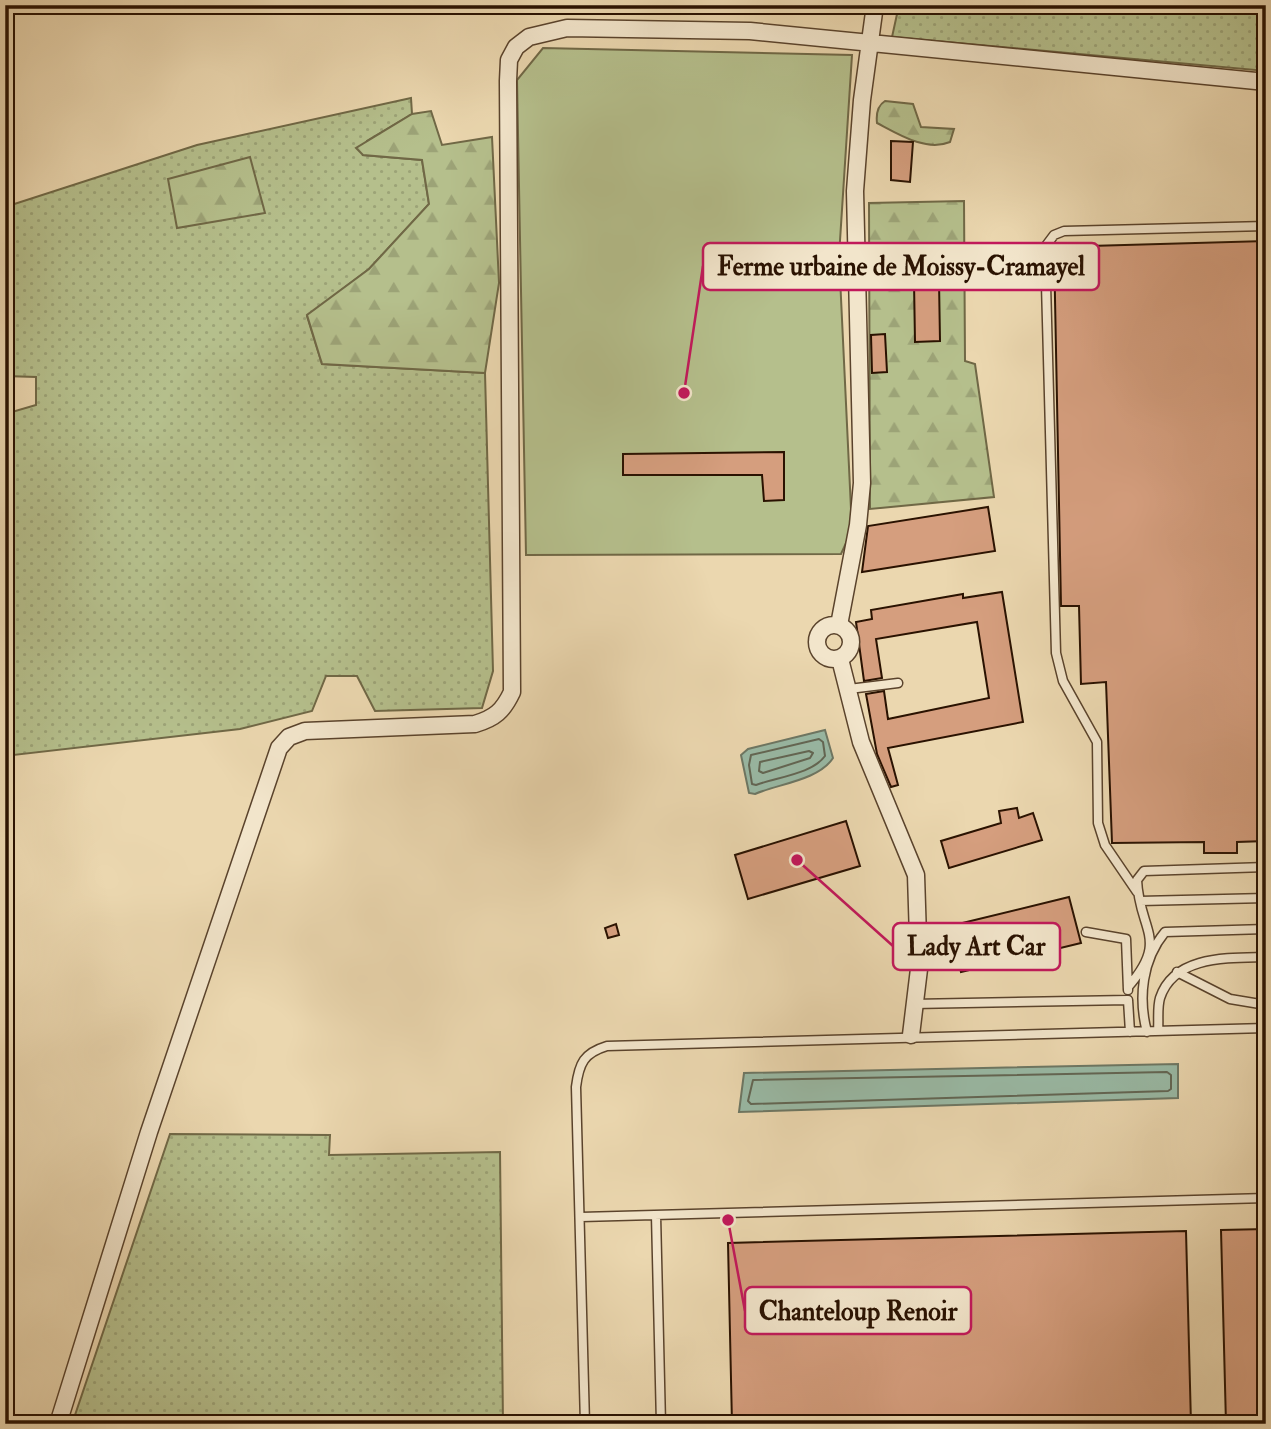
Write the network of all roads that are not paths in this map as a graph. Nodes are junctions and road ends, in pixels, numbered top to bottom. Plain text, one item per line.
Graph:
1 (875, 5) edge
2 (870, 44) junction
3 (1266, 82) edge
4 (1266, 226) edge
5 (839, 625) junction
6 (840, 659) junction
7 (898, 683) dead end
8 (849, 689) junction
9 (1266, 867) edge
10 (1139, 897) junction
11 (1266, 898) edge
12 (1266, 929) edge
13 (1086, 932) dead end
14 (1266, 957) edge
15 (1177, 972) junction
16 (1128, 987) junction
17 (1128, 1000) junction
18 (913, 1004) junction
19 (1266, 1005) edge
20 (1266, 1028) edge
21 (1158, 1031) junction
22 (1130, 1032) junction
23 (1147, 1032) junction
24 (911, 1035) junction
25 (1266, 1198) edge
26 (656, 1214) junction
27 (581, 1217) junction
28 (58, 1424) edge
29 (585, 1424) edge
30 (661, 1424) edge

1 - 2 street
2 - 3 street
2 - 5 street
2 - 28 street
4 - 10 lane
5 - 6 street
5 - 6 street
6 - 8 street
7 - 8 lane
8 - 18 street
9 - 10 lane
10 - 11 lane
10 - 16 lane
12 - 23 lane
13 - 16 lane
14 - 15 lane
15 - 19 lane
15 - 21 lane
16 - 17 lane
17 - 18 lane
17 - 22 lane
18 - 24 street
20 - 21 lane
21 - 23 lane
22 - 23 lane
22 - 24 lane
24 - 27 lane
25 - 26 lane
26 - 27 lane
26 - 30 lane
27 - 29 lane

